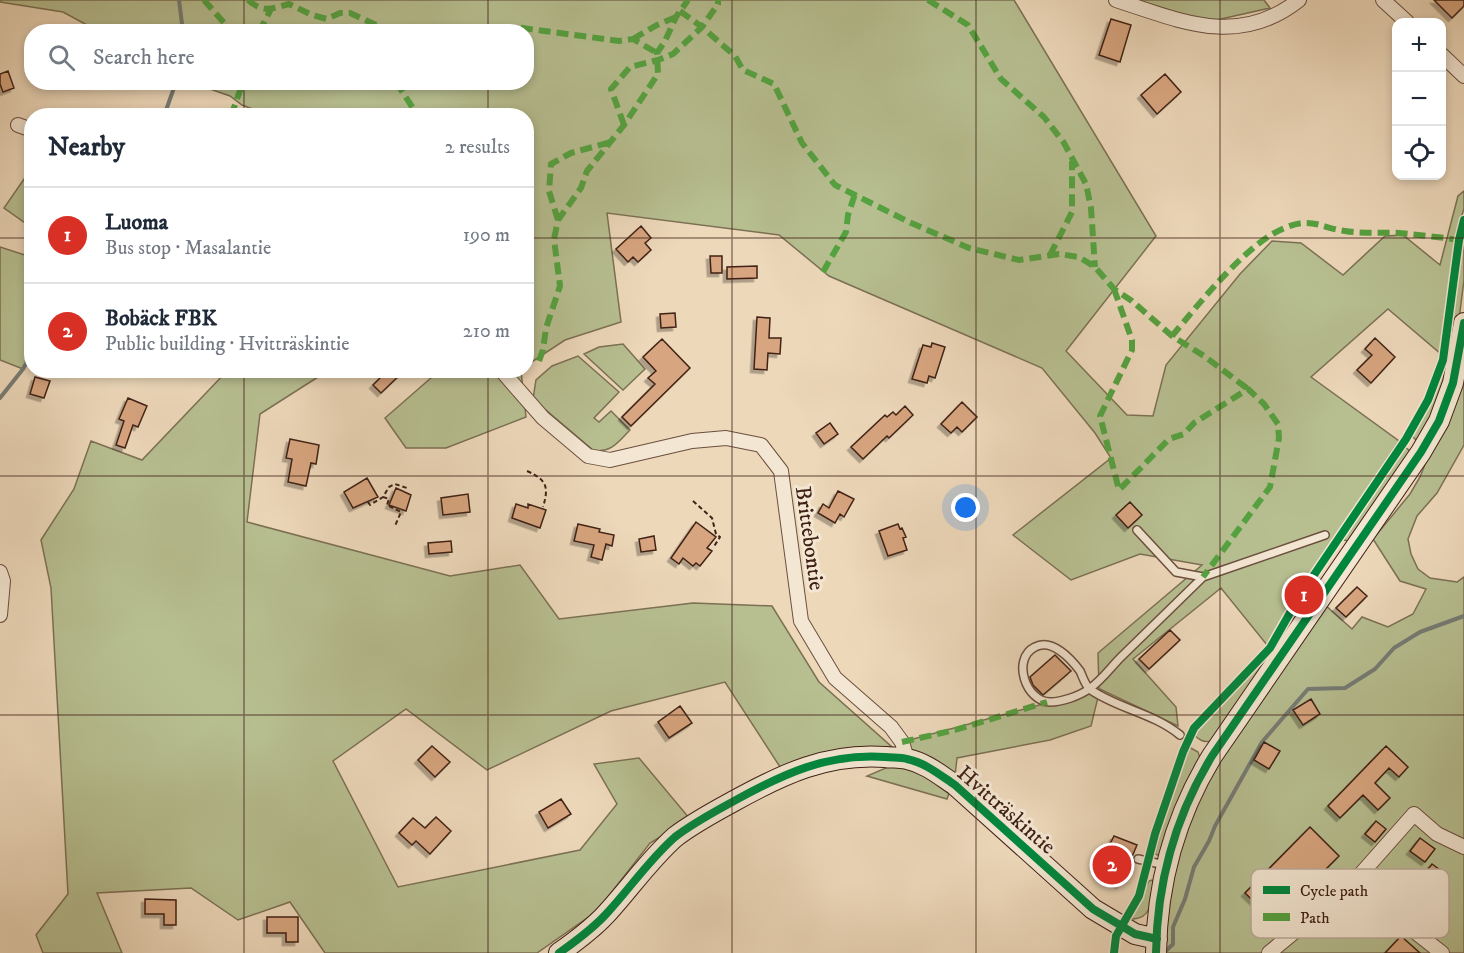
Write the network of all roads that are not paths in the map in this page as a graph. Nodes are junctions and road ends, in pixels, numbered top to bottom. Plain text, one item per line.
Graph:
1 (1116, 0) edge
2 (1299, 0) edge
3 (1383, 0) edge
4 (1403, 18) edge
5 (1446, 59) edge
6 (1464, 76) edge
7 (18, 125) dead end
8 (24, 127) edge
9 (1464, 322) edge
10 (508, 378) edge
11 (1137, 530) dead end
12 (1325, 535) dead end
13 (0, 572) edge
14 (1203, 577) junction
15 (0, 615) edge
16 (1089, 689) junction
17 (1180, 735) dead end
18 (907, 759) junction
19 (1464, 847) edge
20 (1138, 859) dead end
21 (1167, 866) junction
22 (1366, 869) edge
23 (1287, 938) edge
24 (1423, 938) edge
25 (1156, 946) edge
26 (559, 953) edge
27 (1269, 953) edge
28 (1442, 953) edge

1 - 2 street
3 - 4 street
5 - 6 street
7 - 8 street
9 - 21 street
10 - 18 street, Brittebontie
11 - 14 lane
12 - 14 lane
13 - 15 street
14 - 16 lane
16 - 16 lane
16 - 17 lane
18 - 25 street, Hvitträskintie
18 - 26 street, Hvitträskintie
19 - 22 street
20 - 21 lane
21 - 25 street
23 - 27 street
24 - 28 street

